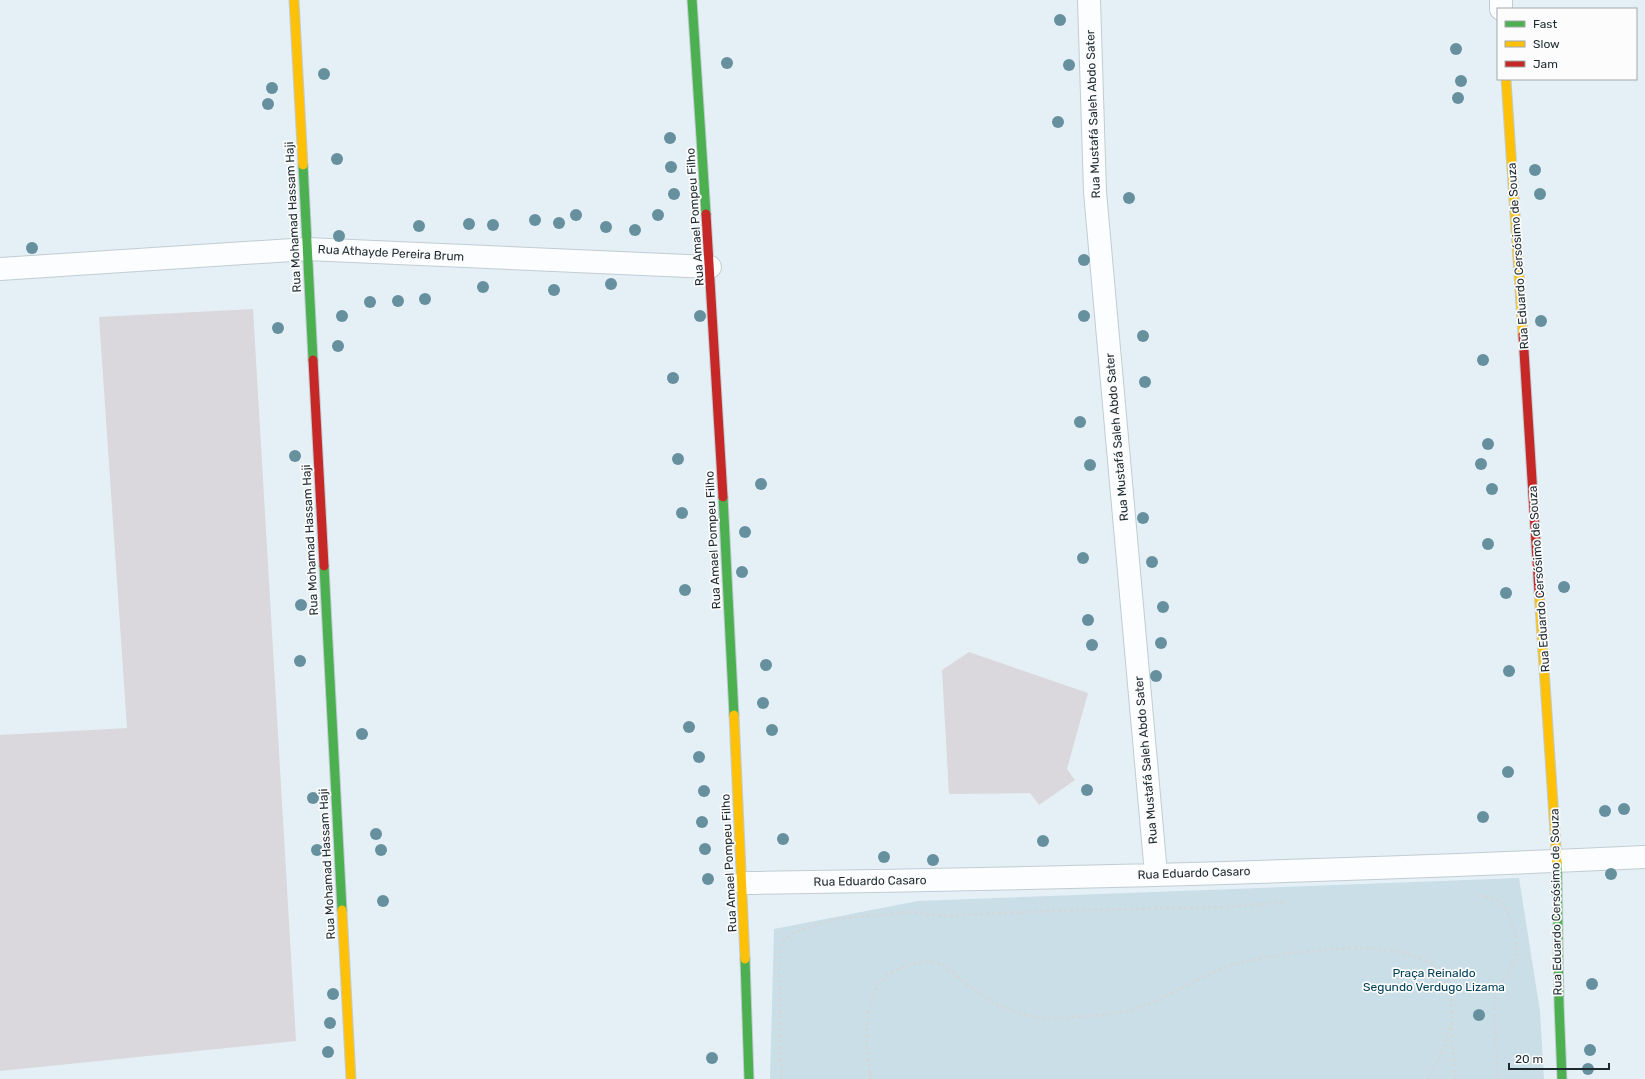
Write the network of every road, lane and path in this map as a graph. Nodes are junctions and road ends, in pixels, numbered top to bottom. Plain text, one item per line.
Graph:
1 (294, 0) edge
2 (692, 0) edge
3 (1089, 0) edge
4 (1506, 80) edge
5 (307, 249) junction
6 (710, 268) junction
7 (0, 269) edge
8 (1645, 856) edge
9 (1558, 861) junction
10 (1156, 874) junction
11 (743, 883) junction
12 (1474, 893) dead end
13 (1288, 902) dead end
14 (1451, 1023) junction
15 (869, 1072) junction
16 (351, 1079) edge
17 (750, 1079) edge
18 (781, 1079) edge
19 (870, 1079) edge
20 (873, 1079) edge
21 (1428, 1079) edge
22 (1455, 1079) edge
23 (1498, 1079) edge
24 (1562, 1079) edge

1 - 5 street, Rua Mohamad Hassam Haji
2 - 6 street, Rua Amael Pompeu Filho
3 - 10 street, Rua Mustafá Saleh Abdo Sater
4 - 9 street, Rua Eduardo Cersósimo de Souza
5 - 6 street, Rua Athayde Pereira Brum
5 - 7 street, Rua Athayde Pereira Brum
5 - 16 street, Rua Mohamad Hassam Haji
6 - 11 street, Rua Amael Pompeu Filho
8 - 9 street, Rua Eduardo Casaro
9 - 10 street, Rua Eduardo Casaro
9 - 24 street, Rua Eduardo Cersósimo de Souza
10 - 11 street, Rua Eduardo Casaro
11 - 17 street, Rua Amael Pompeu Filho
12 - 23 path
13 - 18 path
14 - 15 path
14 - 21 path
14 - 22 path
15 - 19 path
15 - 20 path

